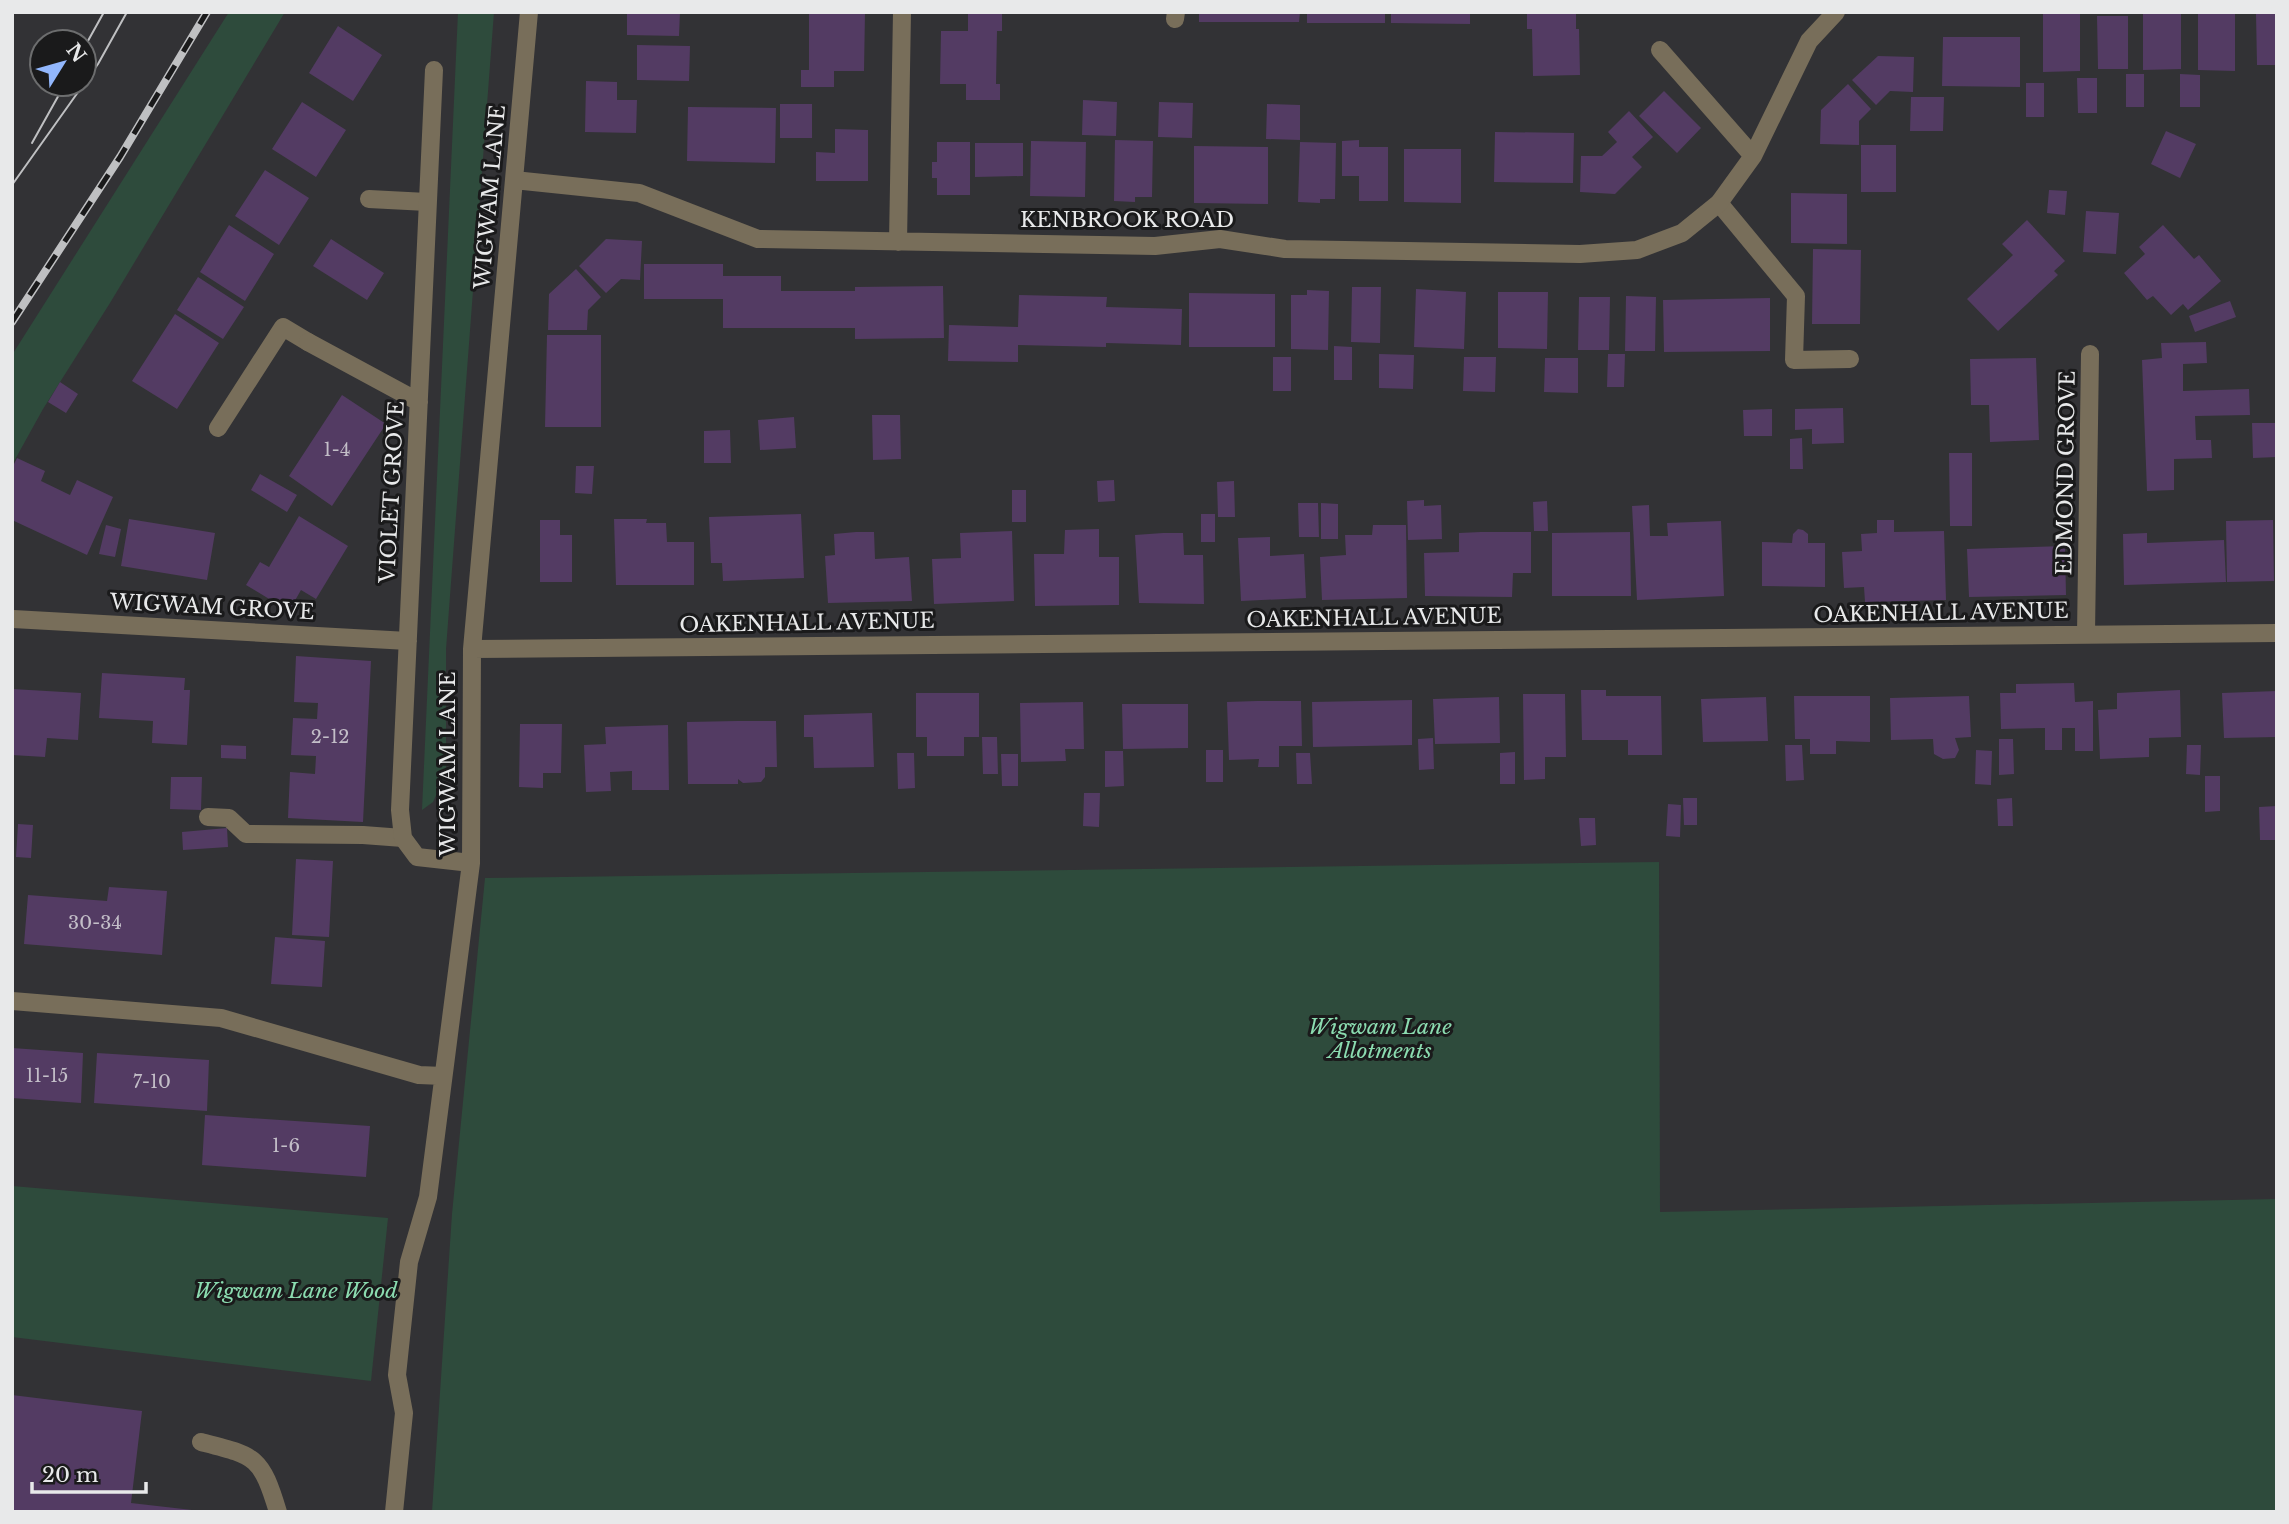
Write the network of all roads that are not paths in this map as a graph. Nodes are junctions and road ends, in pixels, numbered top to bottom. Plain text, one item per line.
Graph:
1 (529, 12) edge
2 (902, 12) edge
3 (1836, 12) edge
4 (1660, 50) dead end
5 (434, 70) dead end
6 (1752, 156) junction
7 (514, 180) junction
8 (369, 199) dead end
9 (427, 202) junction
10 (1720, 203) junction
11 (898, 242) junction
12 (2090, 354) dead end
13 (1850, 359) dead end
14 (419, 402) junction
15 (218, 428) dead end
16 (13, 619) edge
17 (2277, 633) edge
18 (2086, 634) junction
19 (408, 641) junction
20 (472, 649) junction
21 (208, 817) dead end
22 (403, 838) junction
23 (471, 863) junction
24 (12, 1001) edge
25 (443, 1076) junction
26 (201, 1443) dead end
27 (278, 1512) edge
28 (394, 1512) edge

1 - 7 street, WIGWAM LANE
2 - 11 street
3 - 6 street, KENBROOK ROAD
4 - 6 street
5 - 9 street, VIOLET GROVE
6 - 10 street, KENBROOK ROAD
7 - 11 street, KENBROOK ROAD
7 - 20 street, WIGWAM LANE
8 - 9 street
9 - 14 street, VIOLET GROVE
10 - 11 street, KENBROOK ROAD
10 - 13 street
12 - 18 street, EDMOND GROVE
14 - 15 street
14 - 19 street, VIOLET GROVE
16 - 19 street, WIGWAM GROVE
17 - 18 street, OAKENHALL AVENUE
18 - 20 street, OAKENHALL AVENUE
19 - 22 street, VIOLET GROVE
20 - 23 street, WIGWAM LANE
21 - 22 street
22 - 23 street
23 - 25 street, WIGWAM LANE
24 - 25 street
25 - 28 street, WIGWAM LANE
26 - 27 street

